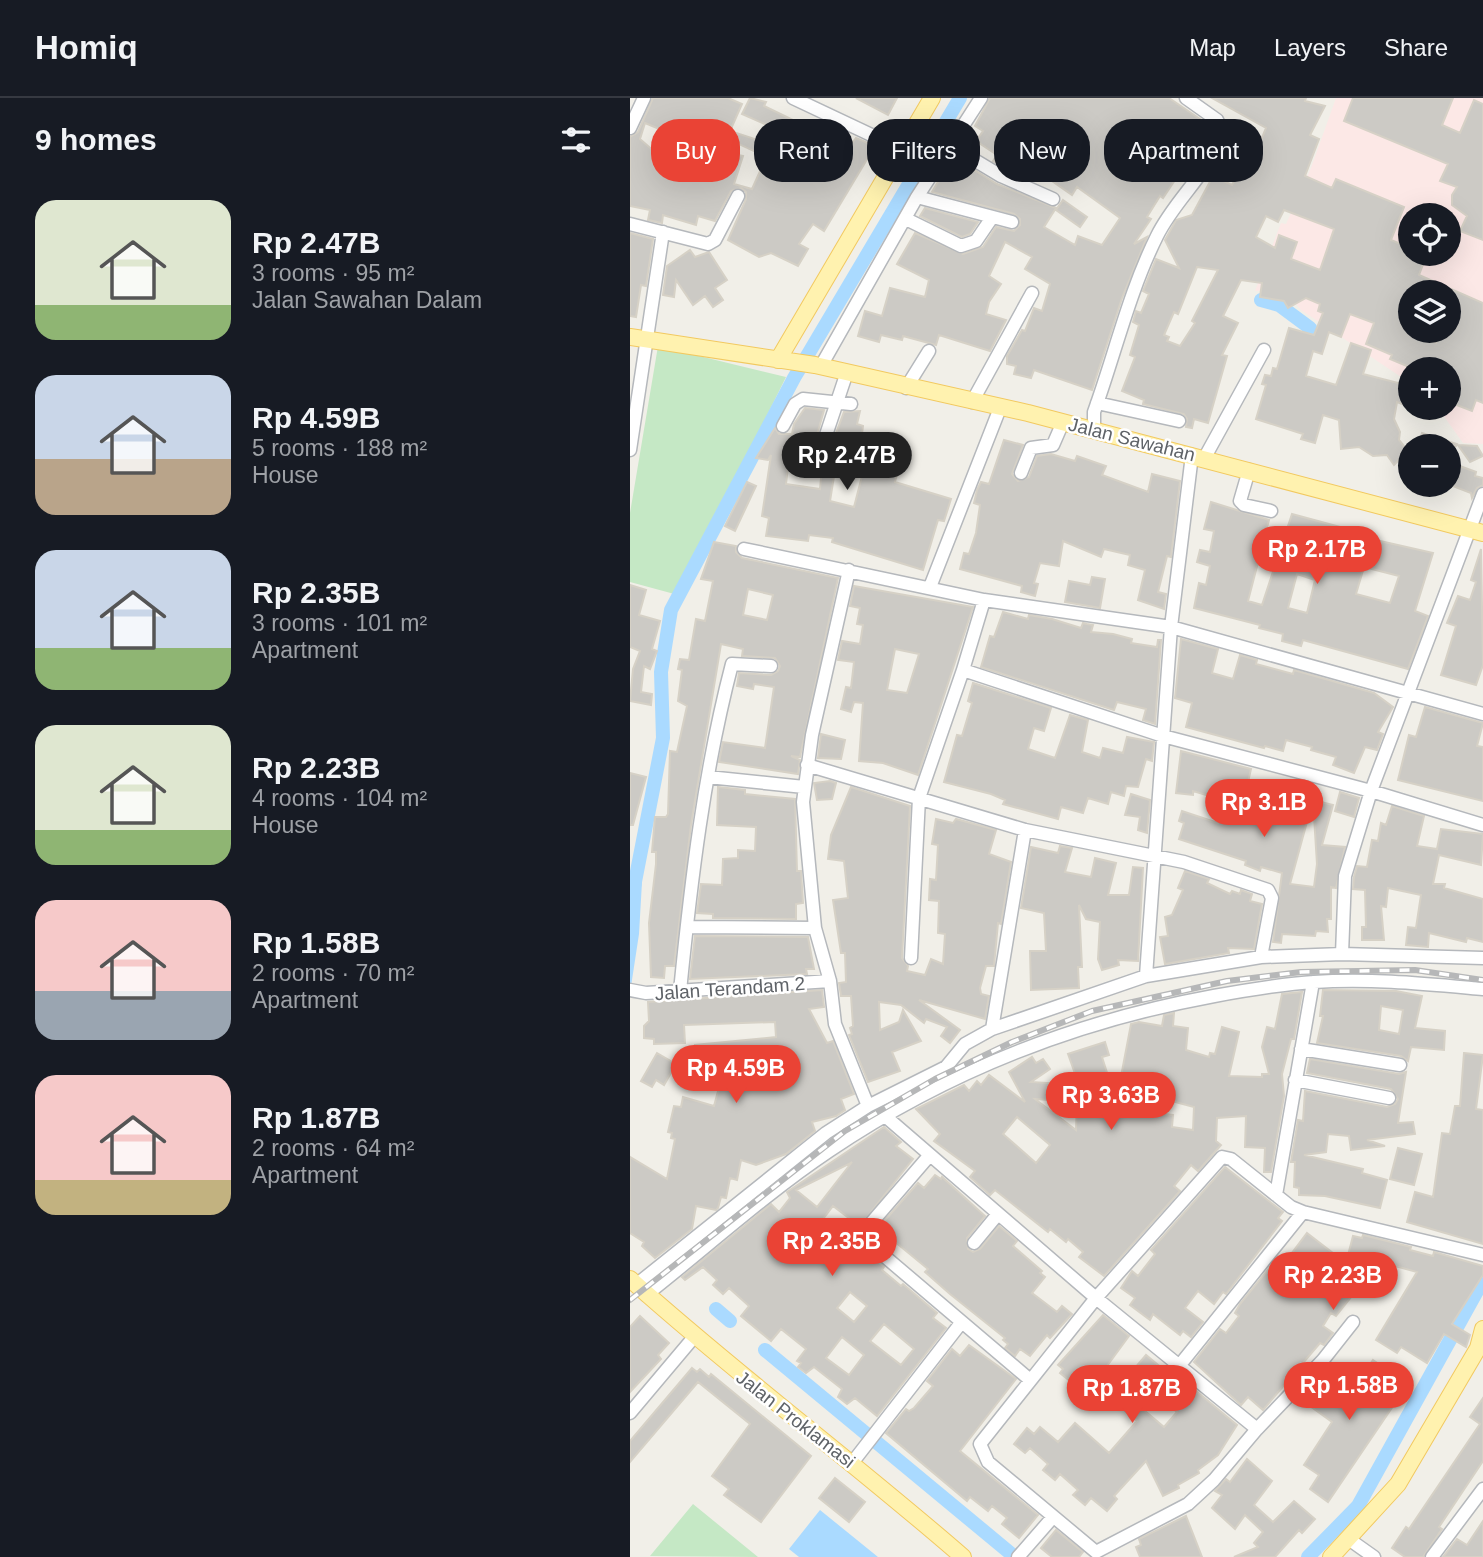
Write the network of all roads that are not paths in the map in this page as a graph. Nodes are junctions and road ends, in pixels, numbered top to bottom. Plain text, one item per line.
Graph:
1 (644, 98) edge
2 (793, 98) edge
3 (932, 98) edge
4 (981, 98) edge
5 (1186, 98) edge
6 (919, 119) edge
7 (968, 119) edge
8 (630, 128) edge
9 (867, 132) edge
10 (980, 163) edge
11 (882, 182) edge
12 (927, 182) edge
13 (738, 196) dead end
14 (917, 197) junction
15 (1054, 199) dead end
16 (906, 219) junction
17 (991, 219) junction
18 (1012, 222) dead end
19 (630, 224) edge
20 (663, 232) junction
21 (1032, 293) dead end
22 (630, 337) edge
23 (647, 339) junction
24 (929, 351) dead end
25 (1264, 351) dead end
26 (782, 361) junction
27 (818, 365) junction
28 (848, 372) junction
29 (906, 388) junction
30 (836, 401) junction
31 (972, 401) junction
32 (1097, 403) junction
33 (851, 404) dead end
34 (1000, 408) junction
35 (1179, 421) dead end
36 (1063, 422) junction
37 (783, 426) dead end
38 (1094, 430) junction
39 (824, 441) dead end
40 (630, 450) edge
41 (1198, 456) junction
42 (1249, 470) junction
43 (1021, 474) dead end
44 (1483, 494) edge
45 (1271, 511) dead end
46 (1477, 532) edge
47 (744, 549) dead end
48 (849, 570) junction
49 (930, 587) junction
50 (984, 600) junction
51 (1171, 627) junction
52 (771, 666) dead end
53 (963, 670) junction
54 (1409, 693) junction
55 (1483, 714) edge
56 (1163, 736) junction
57 (807, 765) junction
58 (708, 777) junction
59 (804, 788) junction
60 (1371, 791) junction
61 (919, 798) junction
62 (1483, 825) edge
63 (1025, 830) junction
64 (1155, 856) junction
65 (687, 926) junction
66 (815, 929) junction
67 (1342, 954) junction
68 (1261, 957) junction
69 (911, 958) dead end
70 (1483, 958) edge
71 (1146, 976) junction
72 (830, 981) junction
73 (1313, 982) junction
74 (1483, 989) edge
75 (680, 991) junction
76 (636, 992) edge
77 (992, 1029) junction
78 (1301, 1049) junction
79 (1400, 1065) dead end
80 (1294, 1080) junction
81 (1389, 1098) dead end
82 (868, 1106) junction
83 (885, 1116) junction
84 (929, 1156) junction
85 (1276, 1195) junction
86 (1303, 1212) junction
87 (998, 1214) junction
88 (974, 1243) dead end
89 (1483, 1255) edge
90 (637, 1286) edge
91 (1096, 1298) junction
92 (1353, 1322) dead end
93 (961, 1323) junction
94 (1483, 1329) edge
95 (694, 1337) junction
96 (1480, 1346) edge
97 (1179, 1366) junction
98 (1029, 1379) junction
99 (630, 1413) edge
100 (1257, 1429) junction
101 (852, 1463) junction
102 (1483, 1489) edge
103 (1053, 1517) junction
104 (1350, 1540) junction
105 (1020, 1555) edge
106 (1098, 1555) edge
107 (963, 1557) edge
108 (1331, 1557) edge
109 (1374, 1557) edge
110 (1432, 1557) edge

1 - 8 street
2 - 9 street
3 - 6 main road
4 - 7 street
5 - 32 street
10 - 15 street
11 - 26 main road
12 - 14 street
13 - 20 street
14 - 16 street
14 - 17 street
16 - 17 street
16 - 27 street
17 - 18 street
19 - 20 street
20 - 23 street
21 - 31 street
22 - 23 main road, Jalan Sawahan
23 - 26 main road, Jalan Sawahan
23 - 40 street
24 - 29 street
25 - 41 street
26 - 27 main road, Jalan Sawahan
27 - 28 main road, Jalan Sawahan
28 - 29 main road, Jalan Sawahan
28 - 30 street
29 - 31 main road, Jalan Sawahan
30 - 33 street
30 - 37 street
30 - 39 street
31 - 34 main road, Jalan Sawahan
32 - 35 street
32 - 38 street
34 - 36 main road, Jalan Sawahan
34 - 49 street
36 - 38 main road, Jalan Sawahan
36 - 43 street
38 - 41 main road, Jalan Sawahan
41 - 42 main road, Jalan Sawahan
41 - 51 street
42 - 45 street
42 - 46 main road, Jalan Sawahan
44 - 46 street
46 - 54 street
47 - 48 street
48 - 49 street
48 - 57 street
49 - 50 street
50 - 51 street
50 - 53 street
51 - 54 street
51 - 56 street
52 - 58 street
53 - 56 street
53 - 61 street
54 - 55 street
54 - 60 street
56 - 60 street
56 - 64 street
57 - 59 street
57 - 61 street
58 - 59 street
58 - 65 street
59 - 66 street
60 - 62 street
60 - 67 street
61 - 63 street
61 - 69 street
63 - 64 street
63 - 77 street
64 - 68 street
64 - 71 street
65 - 66 street
65 - 75 street
66 - 72 street
67 - 68 street
67 - 70 street
68 - 71 street
71 - 77 street
72 - 75 street, Jalan Terandam 2
72 - 82 street
73 - 74 street
73 - 78 street
73 - 83 street
75 - 76 street, Jalan Terandam 2
77 - 82 street
78 - 79 street
78 - 80 street
80 - 81 street
80 - 85 street
82 - 90 street
83 - 84 street
83 - 90 street
84 - 87 street
84 - 93 street
85 - 86 street
85 - 91 street
86 - 89 street
86 - 97 street
87 - 88 street
87 - 91 street
90 - 95 main road, Jalan Proklamasi
91 - 97 street
91 - 98 street
92 - 100 street
93 - 98 street
93 - 101 street
94 - 96 main road
95 - 99 street
95 - 101 main road, Jalan Proklamasi
96 - 104 main road
97 - 100 street
98 - 103 street
100 - 106 street
101 - 107 main road, Jalan Proklamasi
102 - 110 street
103 - 105 street
103 - 106 street
104 - 108 main road
104 - 109 street

